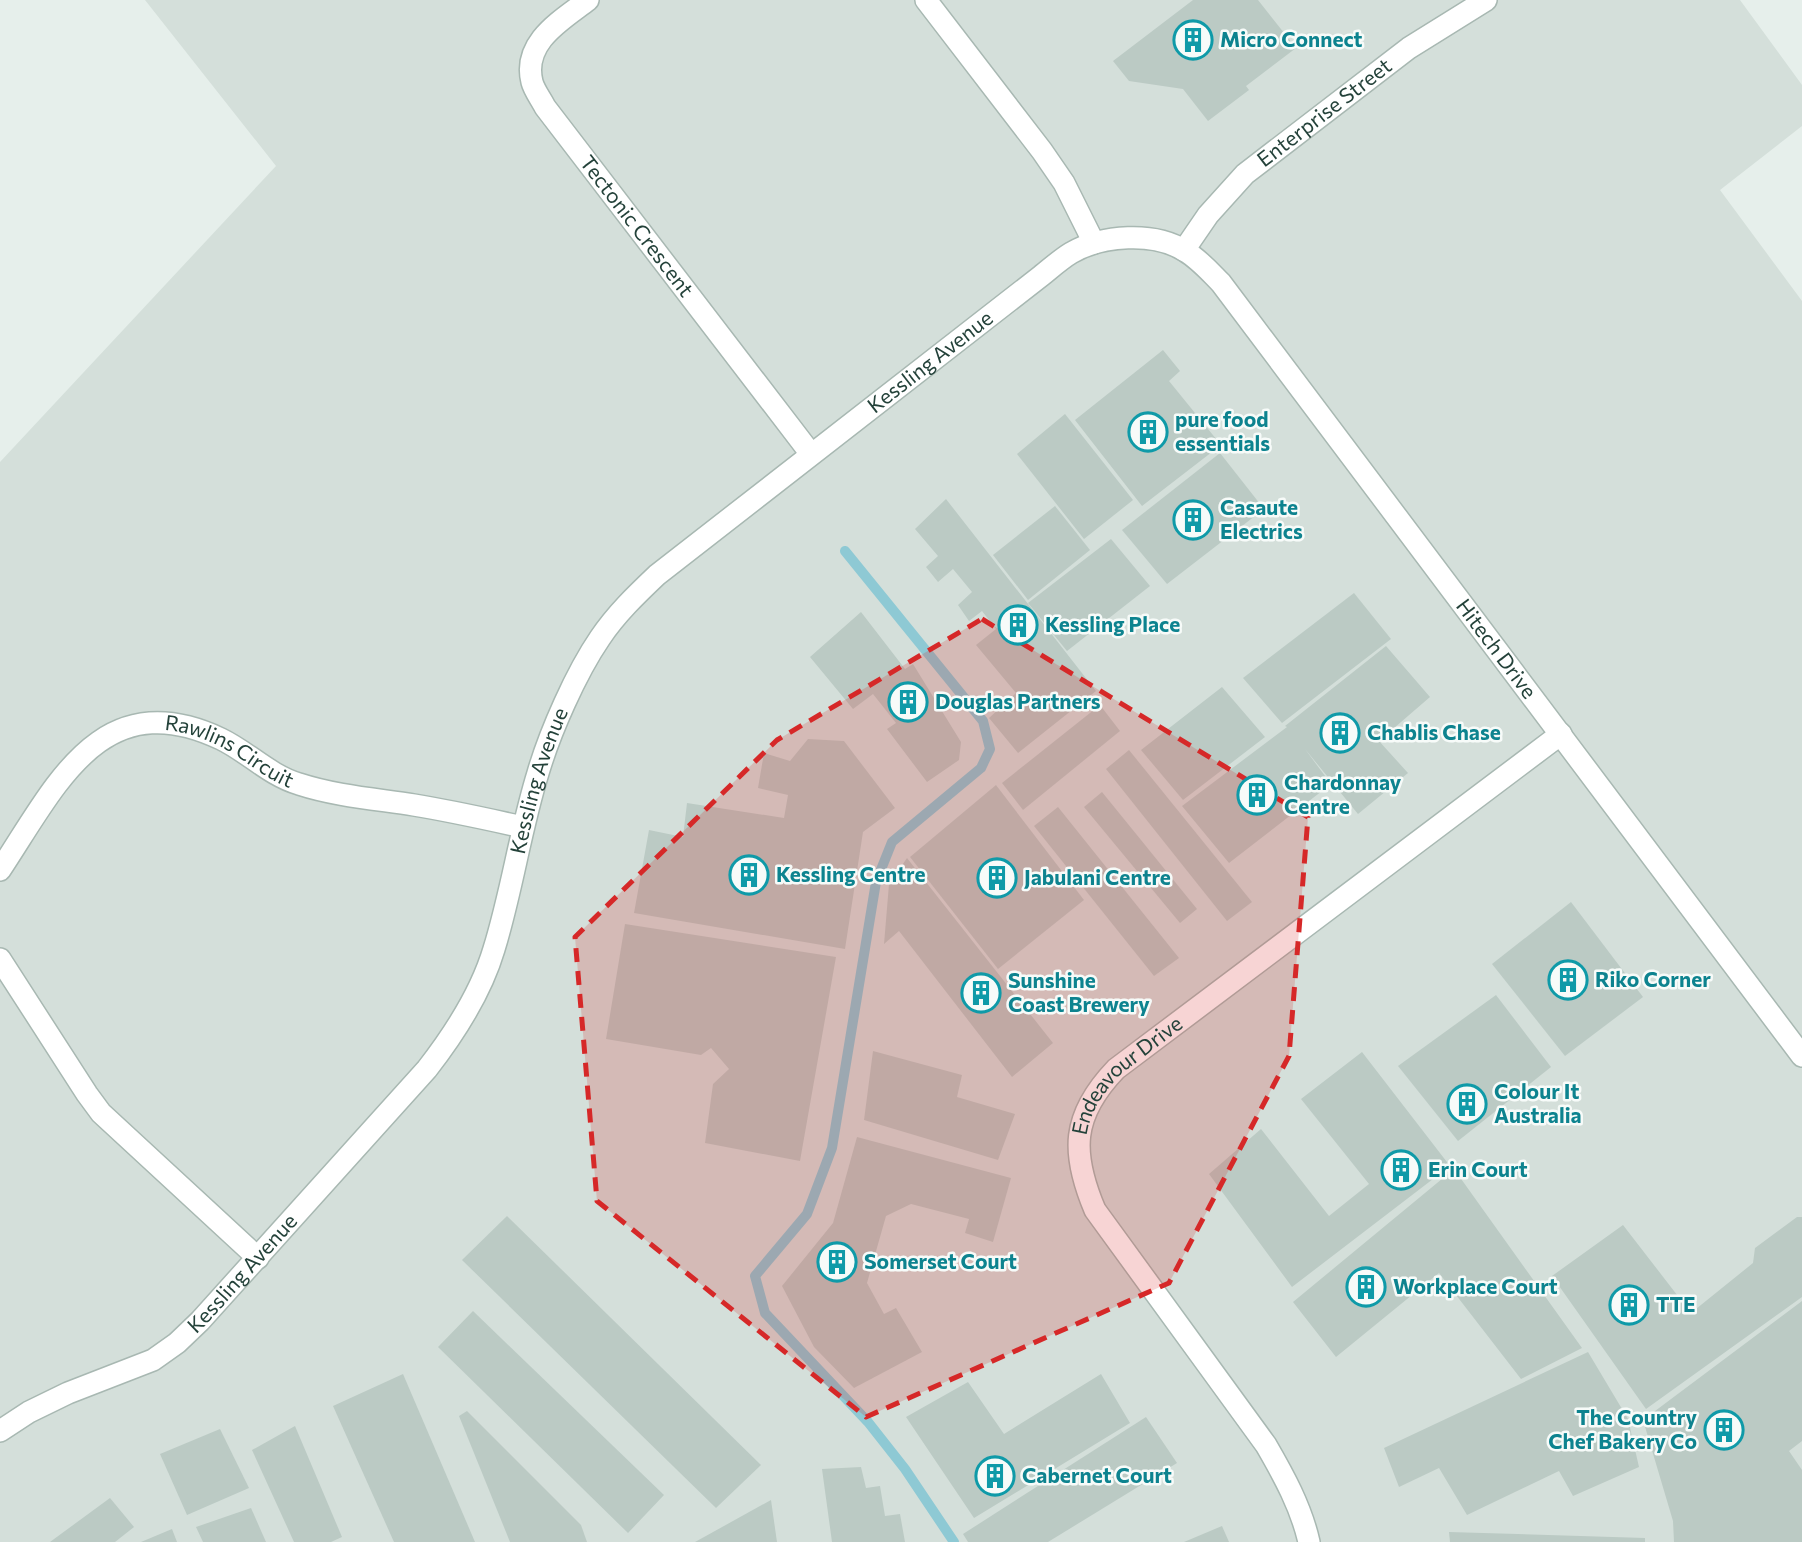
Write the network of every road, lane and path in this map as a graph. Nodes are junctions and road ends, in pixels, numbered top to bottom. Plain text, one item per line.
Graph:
1 (588, 0) edge
2 (926, 0) edge
3 (1486, 0) edge
4 (1094, 243) junction
5 (1184, 250) junction
6 (811, 454) junction
7 (1561, 734) junction
8 (523, 827) junction
9 (0, 870) edge
10 (0, 959) edge
11 (1802, 1056) edge
12 (257, 1258) junction
13 (0, 1431) edge
14 (1309, 1542) edge

1 - 6 street, Tectonic Crescent
2 - 4 street
3 - 5 street, Enterprise Street
4 - 5 street, Kessling Avenue
4 - 6 street, Kessling Avenue
5 - 7 street, Hitech Drive
6 - 8 street, Kessling Avenue
7 - 11 street, Hitech Drive
7 - 14 street, Endeavour Drive
8 - 9 street, Rawlins Circuit
8 - 12 street, Kessling Avenue
10 - 12 street
12 - 13 street, Kessling Avenue

